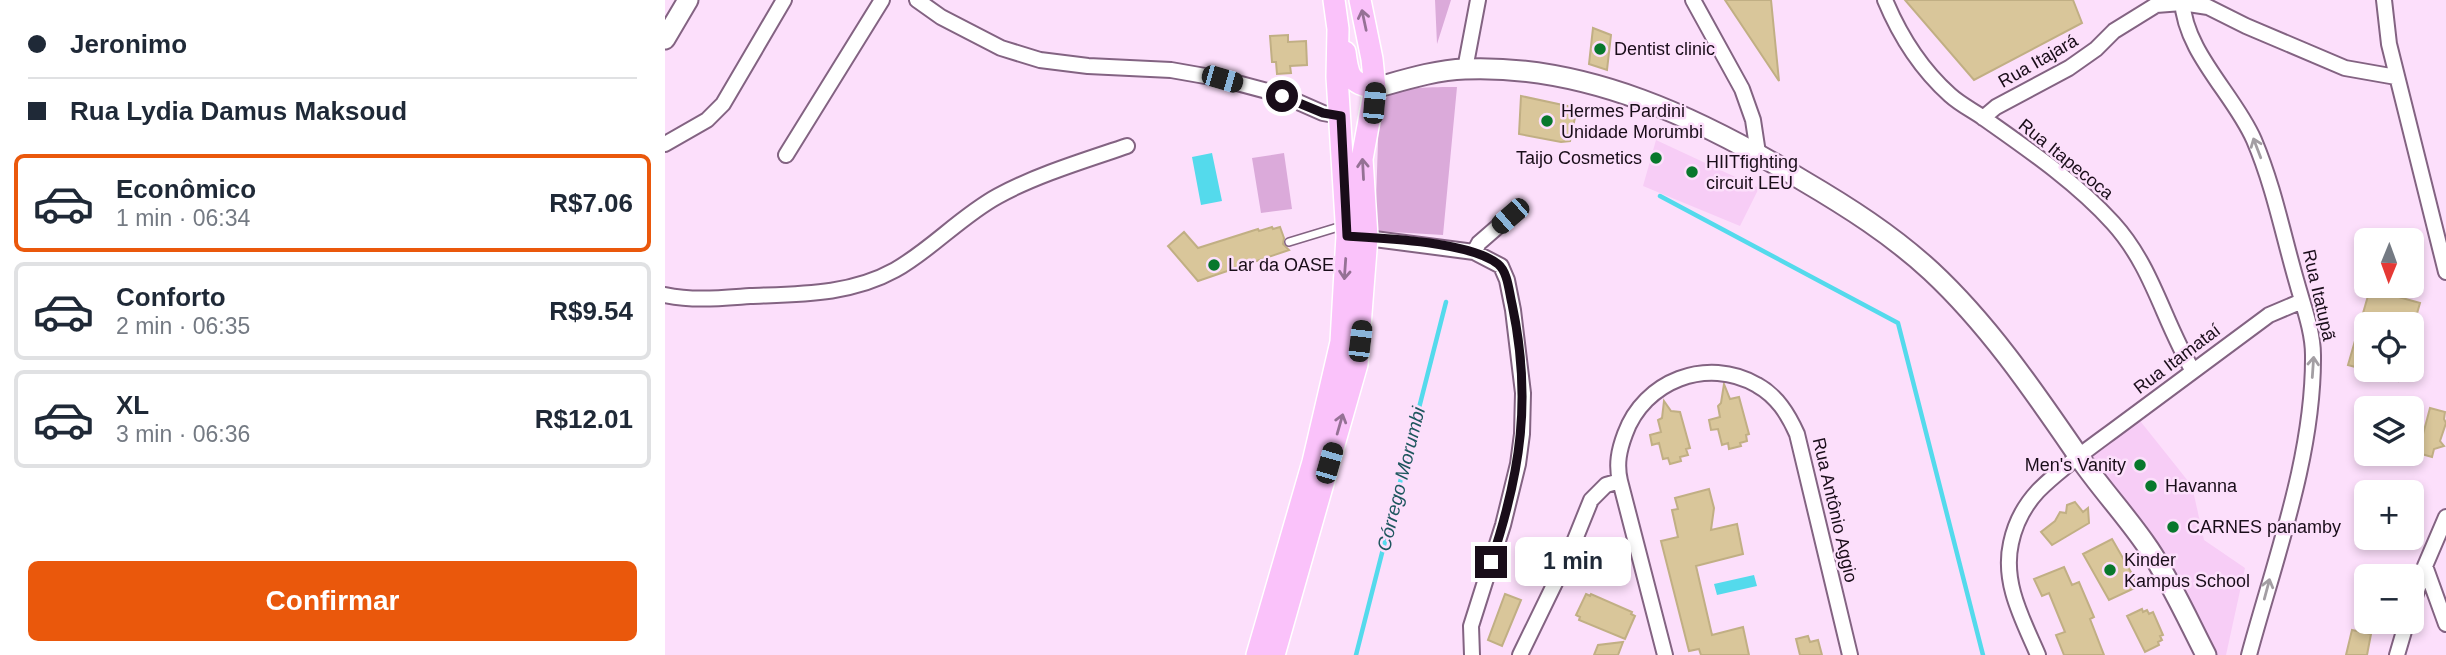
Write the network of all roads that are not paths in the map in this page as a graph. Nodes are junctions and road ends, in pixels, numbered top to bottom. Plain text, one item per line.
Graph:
1 (688, 0) edge
2 (785, 0) edge
3 (881, 0) edge
4 (916, 0) edge
5 (1333, 0) edge
6 (1360, 0) edge
7 (1478, 0) edge
8 (1693, 0) edge
9 (1885, 0) edge
10 (2384, 0) edge
11 (2182, 1) edge
12 (1338, 29) junction
13 (665, 39) edge
14 (1372, 59) junction
15 (1465, 68) junction
16 (1425, 74) junction
17 (2396, 77) junction
18 (1375, 88) junction
19 (1340, 108) junction
20 (1983, 118) junction
21 (665, 144) edge
22 (1127, 146) dead end
23 (1758, 153) junction
24 (786, 155) dead end
25 (1510, 216) dead end
26 (1354, 233) junction
27 (1289, 242) dead end
28 (1474, 251) junction
29 (2446, 272) edge
30 (665, 295) edge
31 (2302, 301) junction
32 (2193, 372) junction
33 (2079, 457) junction
34 (1620, 481) junction
35 (2446, 517) edge
36 (2425, 566) junction
37 (2424, 569) edge
38 (2446, 624) edge
39 (2403, 634) edge
40 (1257, 655) edge
41 (1274, 655) edge
42 (1472, 655) edge
43 (1520, 655) edge
44 (1665, 655) edge
45 (1850, 655) edge
46 (2038, 655) edge
47 (2206, 655) edge
48 (2249, 655) edge
49 (2397, 655) edge

1 - 13 main road
2 - 21 street
3 - 24 street
4 - 19 street
5 - 12 main road
14 -> 6 main road
7 - 15 street
8 - 23 street
9 - 20 street, Rua Itapecoca
10 - 17 street
11 - 17 street
11 - 20 street, Rua Itajará
31 -> 11 street, Rua Itatupã
12 - 18 main road
12 - 19 main road
14 - 16 main road
14 - 18 main road
15 - 16 main road
15 - 23 main road
16 - 18 main road
17 - 29 street
26 -> 18 main road
19 - 26 main road
20 - 32 street, Rua Itapecoca
22 - 30 street
23 - 33 main road
25 - 28 street
26 - 27 lane
26 - 28 street
26 -> 40 main road
41 -> 26 main road
28 - 42 street
31 - 32 street, Rua Itamataí
48 -> 31 street, Rua Itatupã
32 - 33 street, Rua Itamataí
33 - 46 street
33 - 47 main road
34 - 43 street
34 - 44 street, Rua Antônio Aggio
34 - 45 street, Rua Antônio Aggio
35 - 36 street
36 - 37 street
36 - 38 street
39 - 49 street

